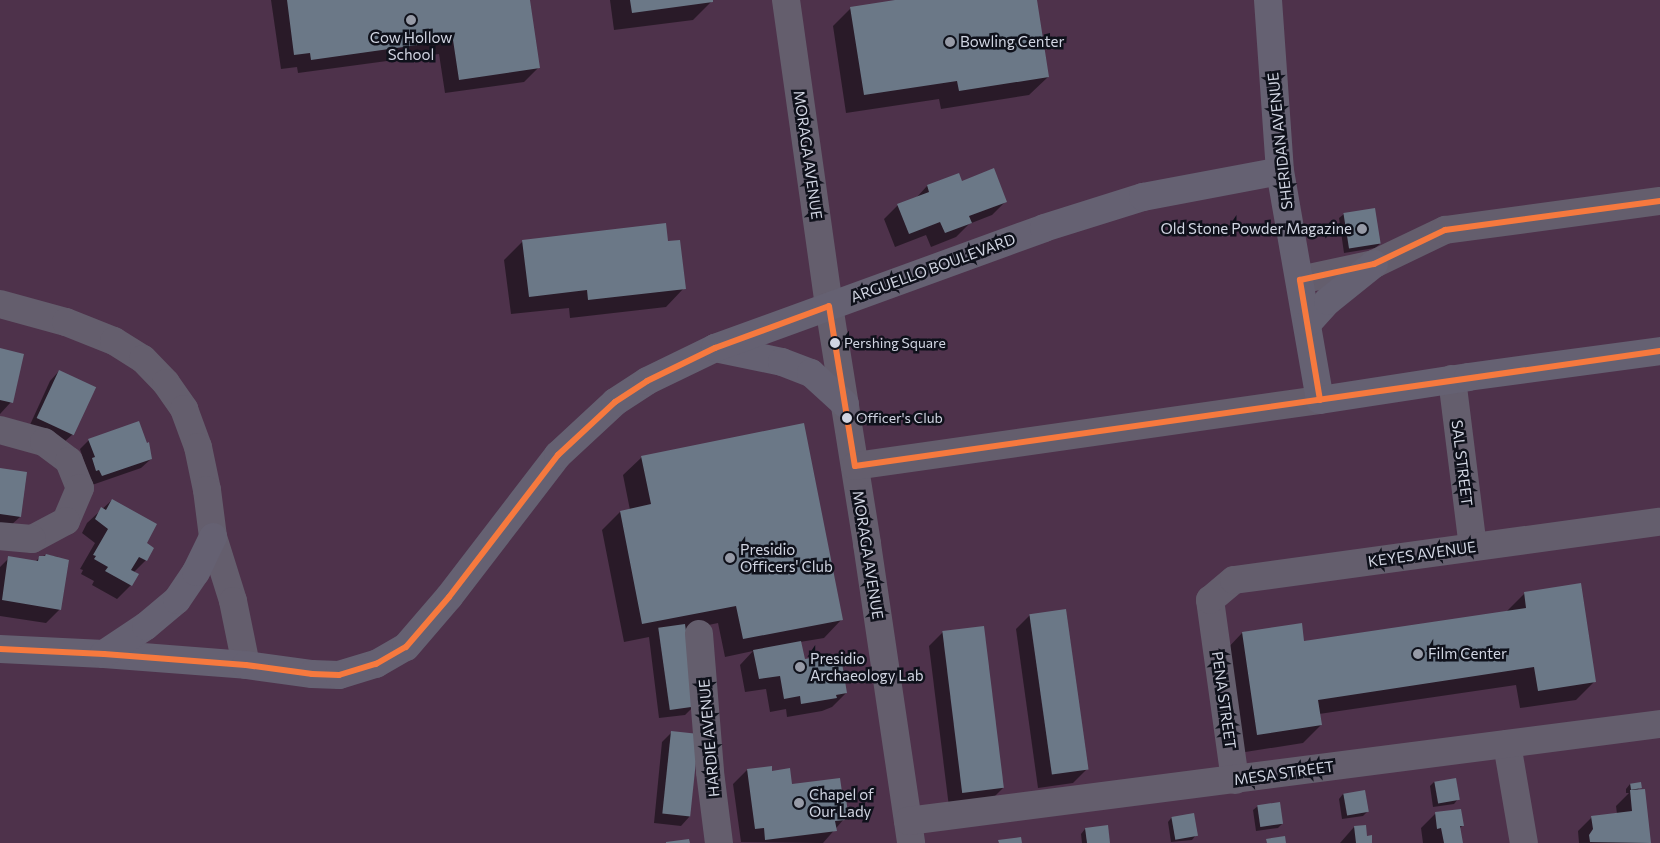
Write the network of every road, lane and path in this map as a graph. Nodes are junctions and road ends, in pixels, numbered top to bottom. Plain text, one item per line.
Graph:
1 (786, 0) edge
2 (1268, 0) edge
3 (1280, 170) junction
4 (1660, 201) edge
5 (1374, 264) junction
6 (1300, 280) junction
7 (0, 304) edge
8 (829, 306) junction
9 (1308, 322) junction
10 (715, 348) junction
11 (1660, 351) edge
12 (1452, 379) junction
13 (1320, 400) junction
14 (845, 404) junction
15 (0, 430) edge
16 (855, 466) junction
17 (1660, 522) edge
18 (0, 536) edge
19 (213, 537) junction
20 (1473, 548) junction
21 (1213, 620) joint
22 (699, 634) dead end
23 (0, 649) edge
24 (104, 654) junction
25 (246, 665) junction
26 (1660, 724) edge
27 (1507, 744) junction
28 (1235, 780) junction
29 (909, 832) edge
30 (720, 843) edge
31 (1524, 843) edge

1 - 8 street, MORAGA AVENUE
2 - 3 street, SHERIDAN AVENUE
3 - 6 street, SHERIDAN AVENUE
3 - 8 street, ARGUELLO BOULEVARD
4 - 5 street
5 - 6 street
5 - 9 street
6 - 9 street, SHERIDAN AVENUE
7 - 19 street
8 - 10 street, ARGUELLO BOULEVARD
8 - 14 street, MORAGA AVENUE
9 - 13 street, SHERIDAN AVENUE
10 - 14 street
10 - 25 street, ARGUELLO BOULEVARD
11 - 12 street
12 - 13 street
12 - 20 street, SAL STREET
13 - 16 street
14 - 16 street, MORAGA AVENUE
15 - 18 street
16 - 29 street, MORAGA AVENUE
17 - 20 street, KEYES AVENUE
19 - 24 street
19 - 25 street
20 - 21 street, KEYES AVENUE
21 - 28 street, PENA STREET
22 - 30 street, HARDIE AVENUE
23 - 24 street, ARGUELLO BOULEVARD
24 - 25 street, ARGUELLO BOULEVARD
26 - 27 street, MESA STREET
27 - 28 street, MESA STREET
27 - 31 street
28 - 29 street, MESA STREET

